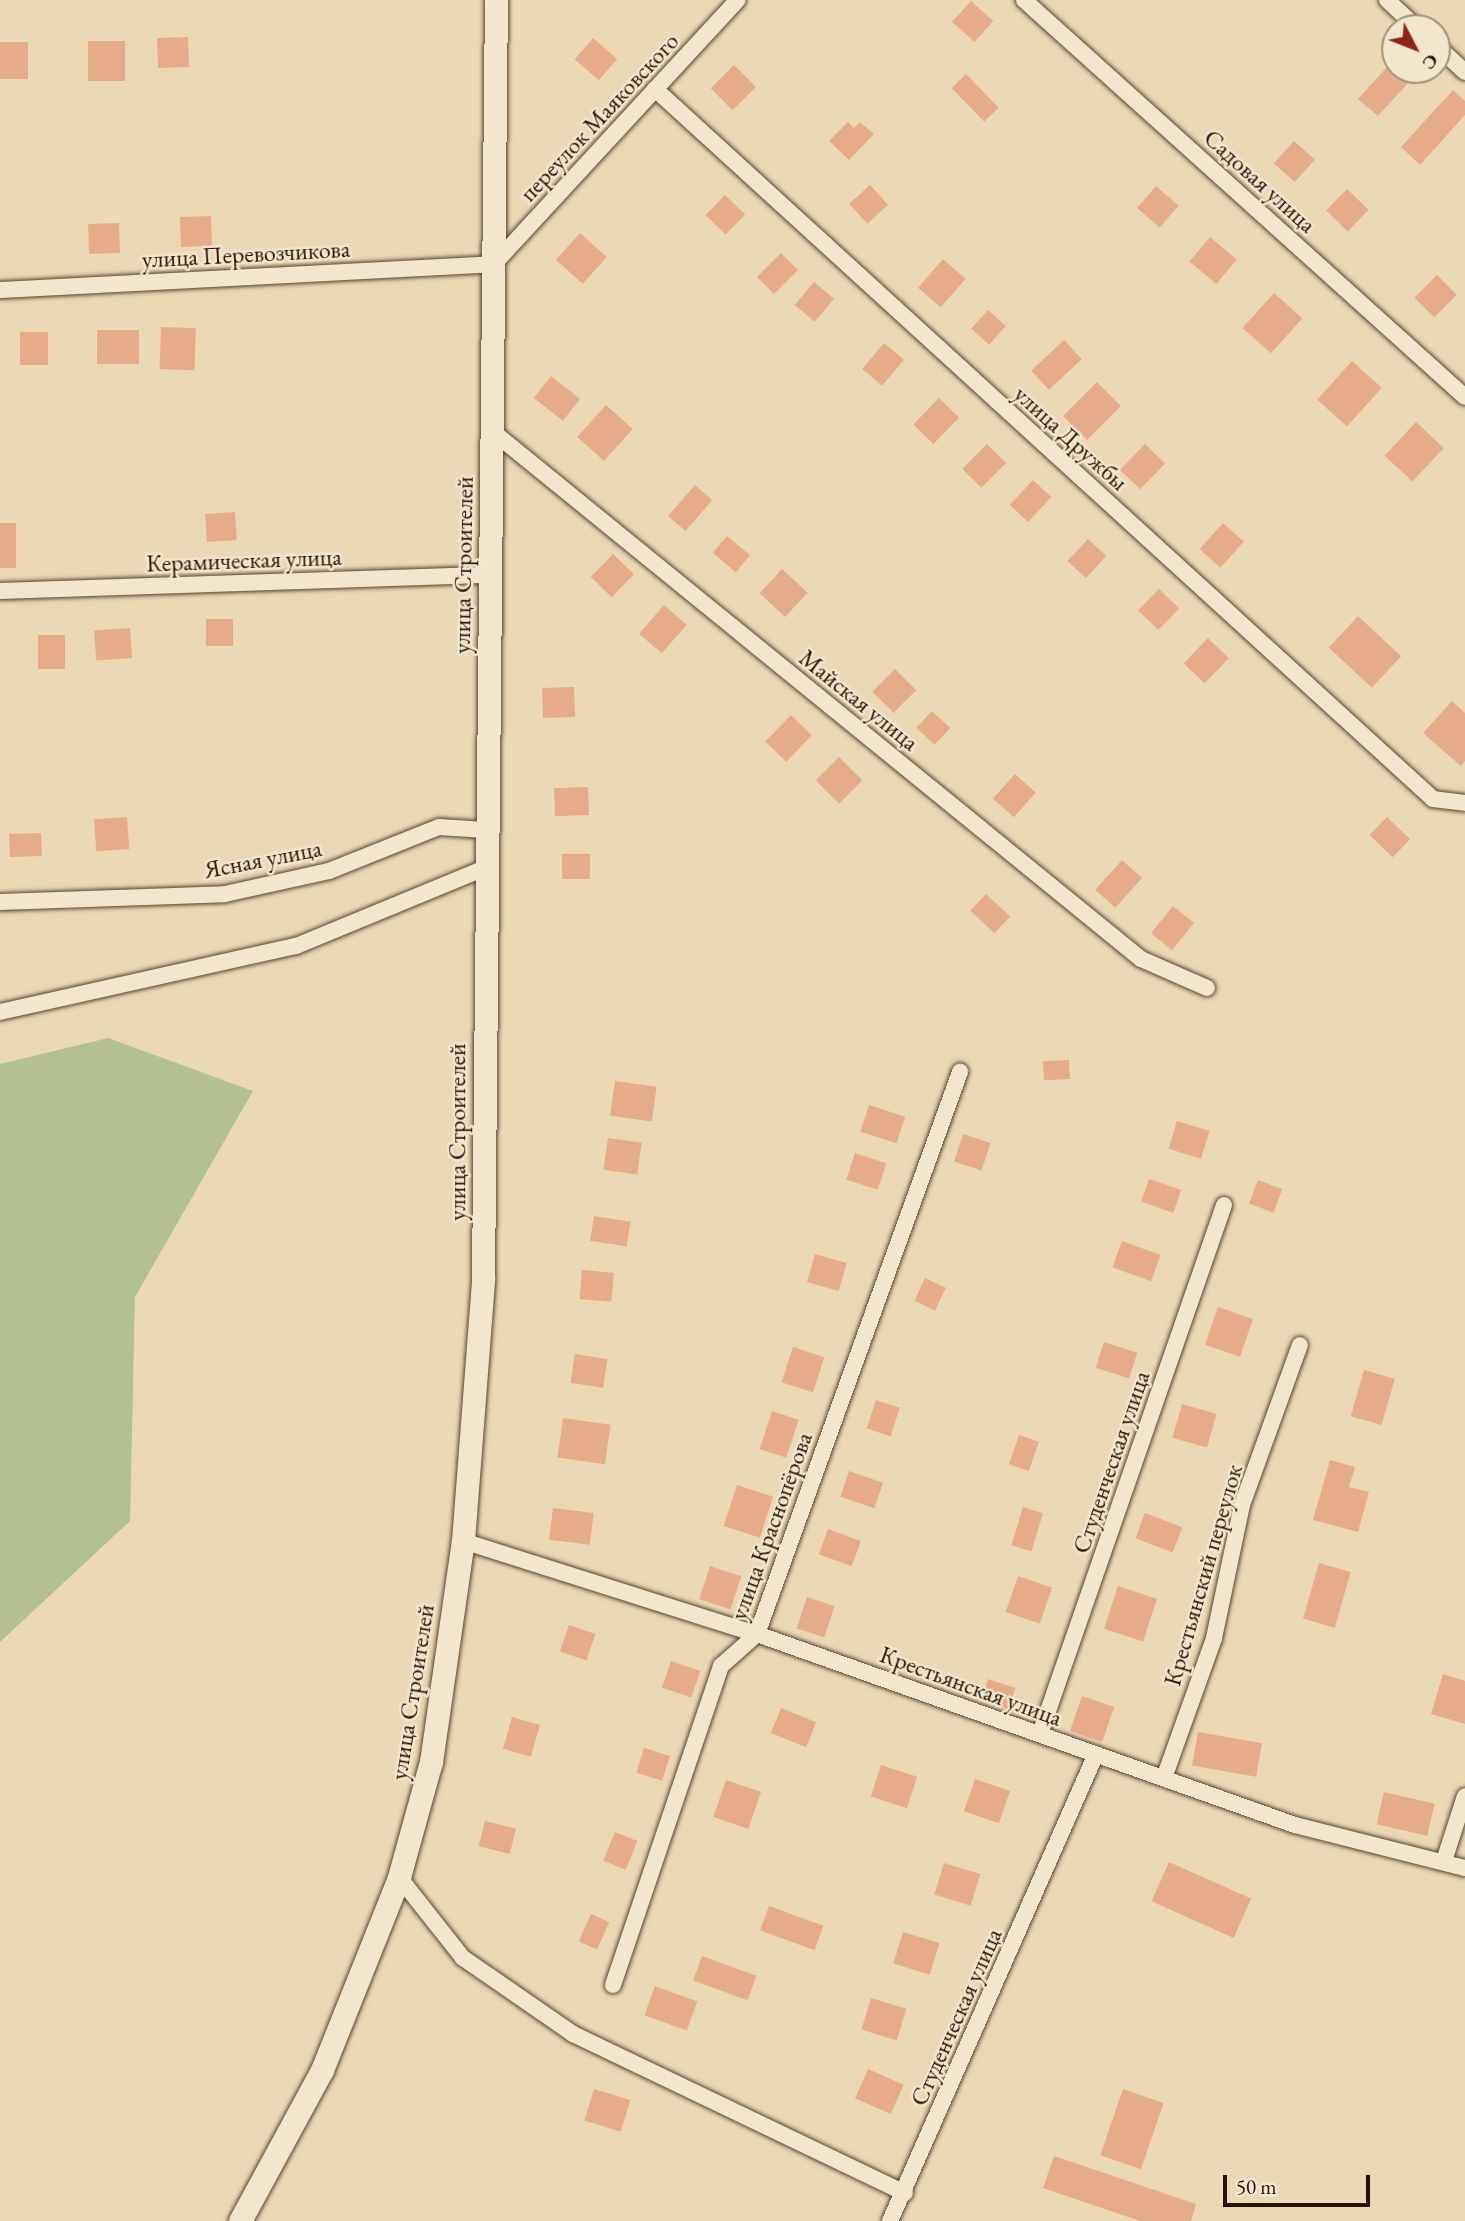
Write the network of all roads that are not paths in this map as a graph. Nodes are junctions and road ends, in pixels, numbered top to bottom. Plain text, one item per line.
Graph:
1 (496, 0) edge
2 (738, 0) edge
3 (1024, 0) edge
4 (1387, 0) edge
5 (1402, 14) edge
6 (1451, 59) edge
7 (1465, 72) edge
8 (655, 89) junction
9 (494, 264) junction
10 (0, 290) edge
11 (1465, 397) edge
12 (492, 430) junction
13 (489, 575) junction
14 (0, 591) edge
15 (1465, 803) edge
16 (486, 830) junction
17 (485, 868) junction
18 (0, 902) edge
19 (1208, 988) dead end
20 (0, 1012) edge
21 (960, 1072) dead end
22 (1224, 1205) dead end
23 (1300, 1345) dead end
24 (463, 1541) junction
25 (757, 1634) junction
26 (1040, 1734) junction
27 (1096, 1754) junction
28 (1164, 1778) junction
29 (1465, 1796) edge
30 (1444, 1861) junction
31 (1465, 1868) edge
32 (400, 1877) junction
33 (613, 1985) dead end
34 (905, 2193) junction
35 (240, 2221) edge
36 (890, 2221) edge

1 - 9 street, улица Строителей
2 - 8 street, переулок Маяковского
3 - 11 street, Садовая улица
4 - 5 street
6 - 7 street
8 - 9 street, переулок Маяковского
8 - 15 street, улица Дружбы
9 - 10 street, улица Перевозчикова
9 - 12 street, улица Строителей
12 - 13 street, улица Строителей
12 - 19 street, Майская улица
13 - 14 street, Керамическая улица
13 - 16 street, улица Строителей
16 - 17 street, улица Строителей
16 - 18 street, Ясная улица
17 - 20 street
17 - 24 street, улица Строителей
21 - 25 street, улица Краснопёрова
22 - 26 street, Студенческая улица
23 - 28 street, Крестьянский переулок
24 - 25 street, Крестьянская улица
24 - 32 street, улица Строителей
25 - 26 street, Крестьянская улица
25 - 33 street, улица Краснопёрова
26 - 27 street, Крестьянская улица
27 - 28 street, Крестьянская улица
27 - 34 street, Студенческая улица
28 - 30 street, Крестьянская улица
29 - 30 street
30 - 31 street, Крестьянская улица
32 - 34 street
32 - 35 street, улица Строителей
34 - 36 street, Студенческая улица

